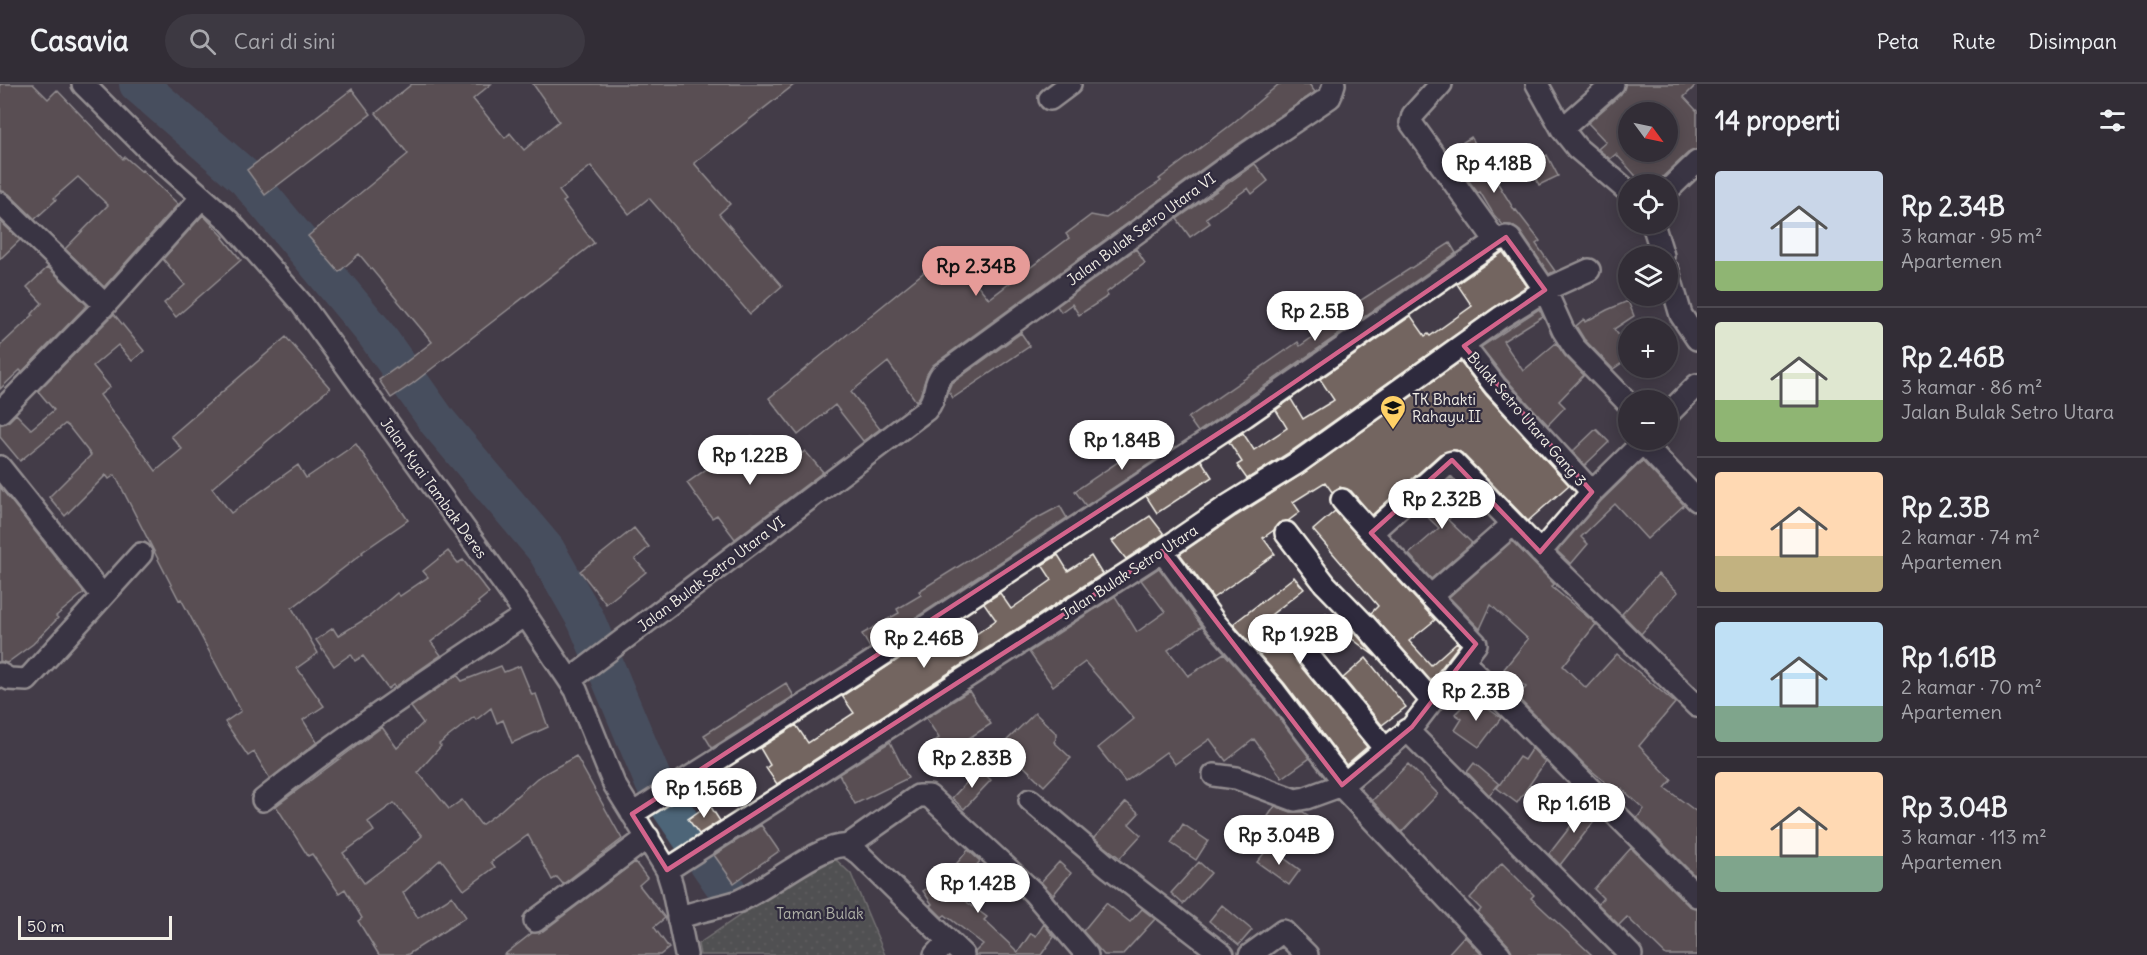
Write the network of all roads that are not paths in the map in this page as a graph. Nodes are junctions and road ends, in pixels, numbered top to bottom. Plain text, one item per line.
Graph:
1 (83, 84) edge
2 (1070, 84) edge
3 (1441, 84) edge
4 (1538, 84) edge
5 (1613, 84) edge
6 (1332, 89) edge
7 (1050, 99) dead end
8 (1562, 129) junction
9 (1697, 162) edge
10 (1678, 180) edge
11 (1618, 183) edge
12 (202, 197) junction
13 (0, 203) edge
14 (1496, 241) junction
15 (1588, 270) dead end
16 (1545, 290) junction
17 (1678, 292) edge
18 (105, 305) junction
19 (1690, 316) edge
20 (1697, 339) edge
21 (1464, 346) junction
22 (1697, 385) edge
23 (1618, 393) edge
24 (4, 400) edge
25 (1678, 404) edge
26 (1634, 450) edge
27 (1651, 450) edge
28 (0, 467) edge
29 (1592, 492) junction
30 (1342, 500) dead end
31 (1697, 500) edge
32 (1513, 524) junction
33 (1286, 533) dead end
34 (1371, 533) junction
35 (1162, 551) junction
36 (1540, 552) junction
37 (141, 554) dead end
38 (1432, 595) junction
39 (103, 596) junction
40 (525, 615) junction
41 (1307, 654) dead end
42 (1464, 662) junction
43 (0, 674) edge
44 (577, 675) junction
45 (1432, 702) junction
46 (1697, 706) edge
47 (1407, 730) junction
48 (1384, 749) junction
49 (1214, 775) dead end
50 (1342, 785) junction
51 (1029, 800) dead end
52 (263, 801) dead end
53 (638, 810) junction
54 (648, 837) junction
55 (847, 846) junction
56 (674, 866) junction
57 (1697, 896) edge
58 (678, 918) junction
59 (535, 921) dead end
60 (949, 950) edge
61 (686, 955) edge
62 (1087, 955) edge
63 (1223, 955) edge
64 (1250, 955) edge
65 (1307, 955) edge
66 (1500, 955) edge
67 (1631, 955) edge

1 - 12 street, Jalan Kyai Tambak Deres
2 - 7 street
3 - 14 street
4 - 8 street
5 - 8 street
6 - 44 street, Jalan Bulak Setro Utara VI
8 - 11 street
9 - 10 street
12 - 18 street
12 - 40 street, Jalan Kyai Tambak Deres
13 - 18 street
14 - 16 street
14 - 53 street
15 - 16 street, Jalan Bulak Setro Utara
16 - 21 street, Jalan Bulak Setro Utara
16 - 23 street
17 - 19 street
18 - 24 street
19 - 20 street
21 - 29 street, Bulak Setro Utara Gang 3
21 - 35 street, Jalan Bulak Setro Utara
22 - 25 street
26 - 29 street
27 - 31 street
28 - 39 street
29 - 36 street
30 - 34 street
32 - 34 street
32 - 36 street
32 - 38 street
33 - 45 street
34 - 38 street
35 - 50 street
35 - 56 street, Jalan Bulak Setro Utara
36 - 46 street
37 - 39 street
38 - 42 street
39 - 43 street
40 - 44 street, Jalan Kyai Tambak Deres
40 - 52 street
41 - 48 street
42 - 45 street
42 - 57 street
44 - 53 street, Jalan Kyai Tambak Deres
45 - 47 street
47 - 48 street
47 - 67 street
48 - 50 street
49 - 50 street
50 - 66 street
51 - 63 street
53 - 54 street, Jalan Kyai Tambak Deres
54 - 56 street, Jalan Kyai Tambak Deres
54 - 59 street
55 - 58 street
55 - 60 street
55 - 62 street
56 - 58 street, Jalan Kyai Tambak Deres
58 - 61 street, Jalan Kyai Tambak Deres
64 - 65 street

